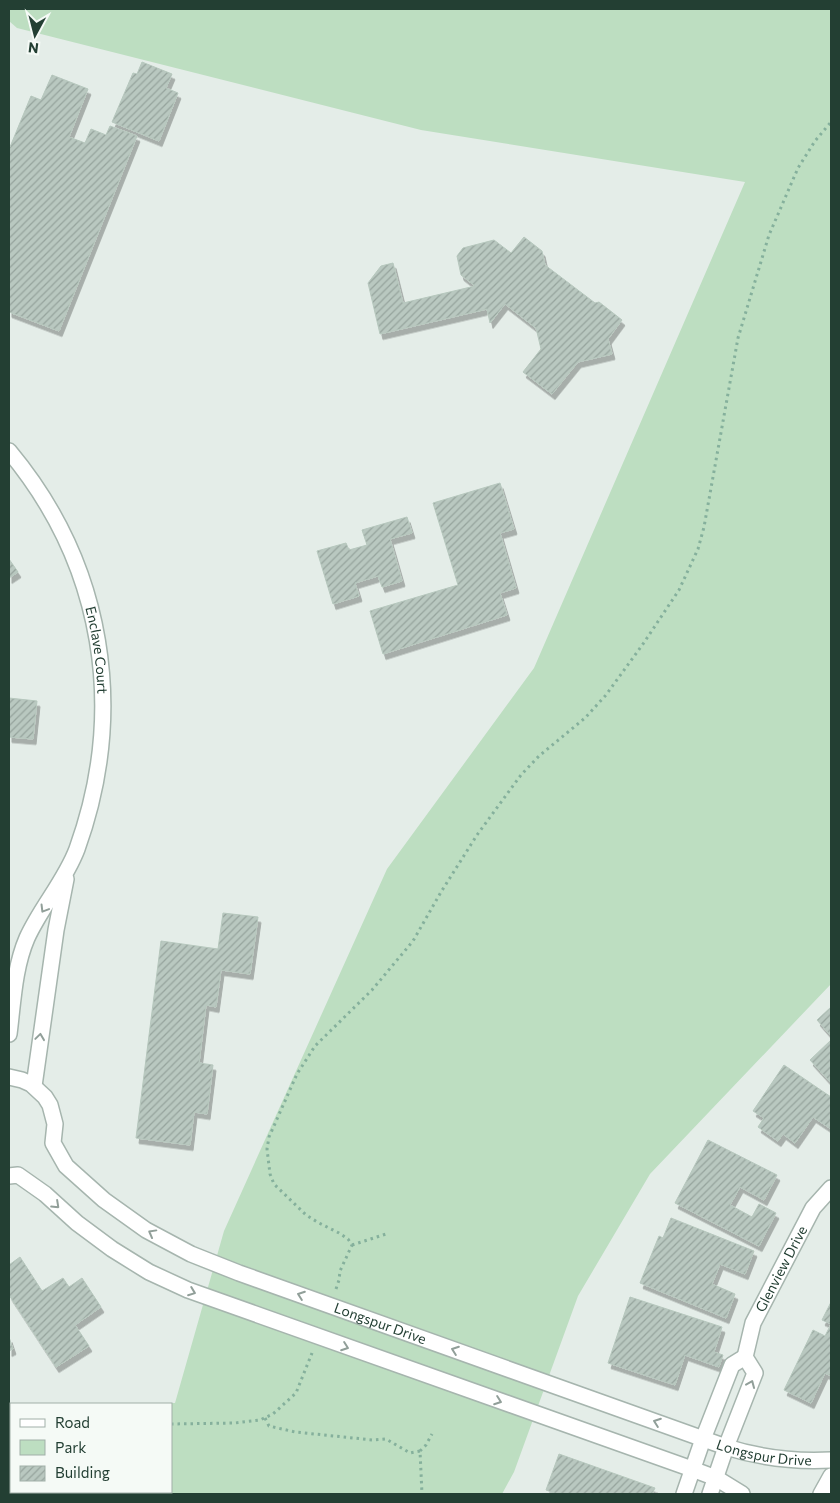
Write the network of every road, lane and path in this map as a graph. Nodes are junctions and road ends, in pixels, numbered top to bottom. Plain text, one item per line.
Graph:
1 (831, 122) edge
2 (9, 451) edge
3 (69, 867) junction
4 (9, 1034) edge
5 (9, 1077) edge
6 (34, 1086) junction
7 (9, 1176) edge
8 (831, 1188) edge
9 (386, 1234) dead end
10 (352, 1245) junction
11 (330, 1306) junction
12 (319, 1337) junction
13 (746, 1357) junction
14 (265, 1418) junction
15 (172, 1424) edge
16 (432, 1434) dead end
17 (703, 1439) junction
18 (726, 1447) junction
19 (420, 1451) junction
20 (831, 1460) edge
21 (692, 1470) junction
22 (831, 1476) edge
23 (716, 1478) junction
24 (422, 1494) edge
25 (684, 1494) edge
26 (710, 1494) edge
27 (742, 1494) edge
28 (821, 1494) edge

1 - 10 path
2 - 3 street, Enclave Court
3 -> 4 street, Enclave Court
6 -> 3 street, Enclave Court
5 - 6 street, Longspur Drive
11 -> 6 street, Longspur Drive
7 -> 12 street
8 - 13 street, Glenview Drive
9 - 10 path
10 - 11 path
17 -> 11 street, Longspur Drive
12 - 14 path
12 -> 21 street
13 - 17 street
18 -> 13 street, Glenview Drive
14 - 15 path
14 - 19 path
16 - 19 path
17 - 18 street, Longspur Drive
17 - 21 street
18 - 20 street, Longspur Drive
18 - 23 street, Glenview Drive
19 - 24 path
21 - 23 street
21 - 25 street
22 - 28 street
23 - 26 street, Glenview Drive
23 - 27 street

